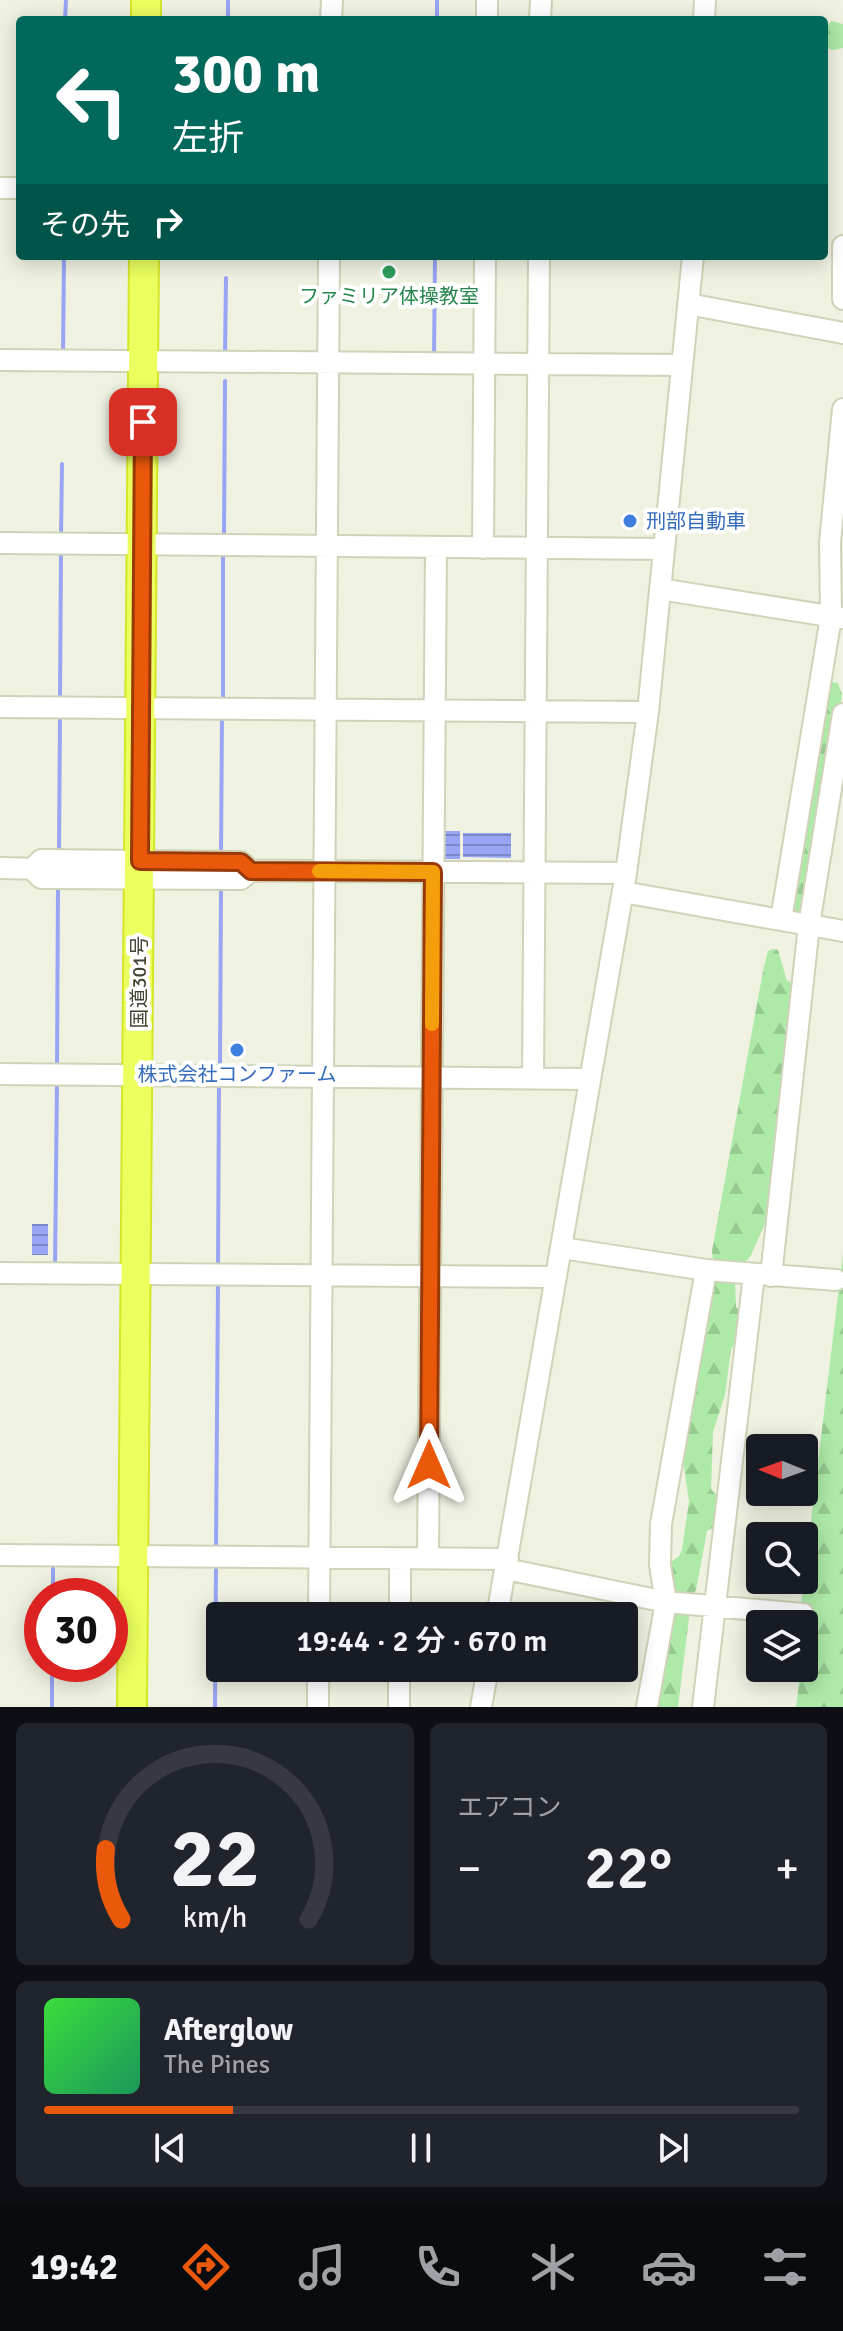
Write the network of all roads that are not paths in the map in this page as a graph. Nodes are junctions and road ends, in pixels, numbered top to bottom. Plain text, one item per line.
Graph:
1 (843, 246) edge
2 (144, 260) edge
3 (329, 260) edge
4 (485, 260) edge
5 (539, 260) edge
6 (693, 260) edge
7 (843, 299) edge
8 (688, 304) junction
9 (843, 333) edge
10 (0, 360) edge
11 (143, 361) junction
12 (329, 362) junction
13 (484, 363) junction
14 (538, 364) junction
15 (682, 365) junction
16 (843, 409) edge
17 (0, 543) edge
18 (142, 544) junction
19 (327, 546) junction
20 (436, 547) junction
21 (483, 548) junction
22 (536, 548) junction
23 (664, 549) junction
24 (660, 589) junction
25 (837, 618) edge
26 (0, 707) edge
27 (141, 708) junction
28 (326, 710) junction
29 (435, 710) junction
30 (535, 711) junction
31 (648, 712) junction
32 (843, 714) edge
33 (0, 868) edge
34 (140, 870) junction
35 (325, 871) junction
36 (433, 872) junction
37 (534, 873) junction
38 (624, 883) junction
39 (781, 920) junction
40 (809, 925) junction
41 (843, 931) edge
42 (0, 1074) edge
43 (138, 1075) junction
44 (323, 1077) junction
45 (432, 1077) junction
46 (533, 1078) junction
47 (590, 1079) junction
48 (562, 1248) junction
49 (706, 1270) junction
50 (0, 1273) edge
51 (137, 1274) junction
52 (321, 1275) junction
53 (430, 1276) junction
54 (763, 1276) junction
55 (556, 1277) junction
56 (836, 1280) dead end
57 (0, 1555) edge
58 (135, 1556) junction
59 (319, 1558) junction
60 (400, 1559) junction
61 (428, 1559) junction
62 (507, 1564) junction
63 (319, 1602) edge
64 (400, 1602) edge
65 (500, 1602) edge
66 (666, 1602) junction
67 (715, 1605) junction
68 (764, 1610) edge
69 (318, 1682) edge
70 (399, 1682) edge
71 (485, 1682) edge
72 (132, 1707) edge
73 (318, 1707) edge
74 (399, 1707) edge
75 (481, 1707) edge
76 (647, 1707) edge
77 (703, 1707) edge

1 - 7 street
2 - 11 highway, 国道301号
3 - 12 street
4 - 13 street
5 - 14 street
6 - 8 street
8 - 9 street
8 - 15 street
10 - 11 street
11 - 12 street
11 - 18 highway, 国道301号
12 - 13 street
12 - 19 street
13 - 14 street
13 - 21 street
14 - 15 street
14 - 22 street
15 - 23 street
16 - 25 street
17 - 18 street
18 - 19 street
18 - 27 highway, 国道301号
19 - 20 street
19 - 28 street
20 - 21 street
20 - 29 street
21 - 22 street
22 - 23 street
22 - 30 street
23 - 24 street
24 - 25 street
24 - 31 street
25 - 39 street
26 - 27 street
27 - 28 street
27 - 34 highway, 国道301号
28 - 29 street
28 - 35 street
29 - 30 street
29 - 36 street
30 - 31 street
30 - 37 street
31 - 38 street
32 - 40 street
33 - 34 street
34 - 35 street
34 - 43 highway, 国道301号
35 - 36 street
35 - 44 street
36 - 37 street
36 - 45 street
37 - 38 street
37 - 46 street
38 - 39 street
38 - 47 street
39 - 40 street
40 - 41 street
40 - 54 street
42 - 43 street
43 - 44 street
43 - 51 highway, 国道301号
44 - 45 street
44 - 52 street
45 - 46 street
45 - 53 street
46 - 47 street
47 - 48 street
48 - 49 street
48 - 55 street
49 - 54 street
49 - 66 street
50 - 51 street
51 - 52 street
51 - 58 highway, 国道301号
52 - 53 street
52 - 59 street
53 - 55 street
53 - 61 street
54 - 56 street
54 - 67 street
55 - 62 street
57 - 58 street
58 - 59 street
58 - 72 highway, 国道301号
59 - 60 street
59 - 63 street
60 - 61 street
60 - 64 street
61 - 62 street
62 - 65 street
62 - 66 street
66 - 67 street
66 - 76 street
67 - 68 street
67 - 77 street
69 - 73 street
70 - 74 street
71 - 75 street

